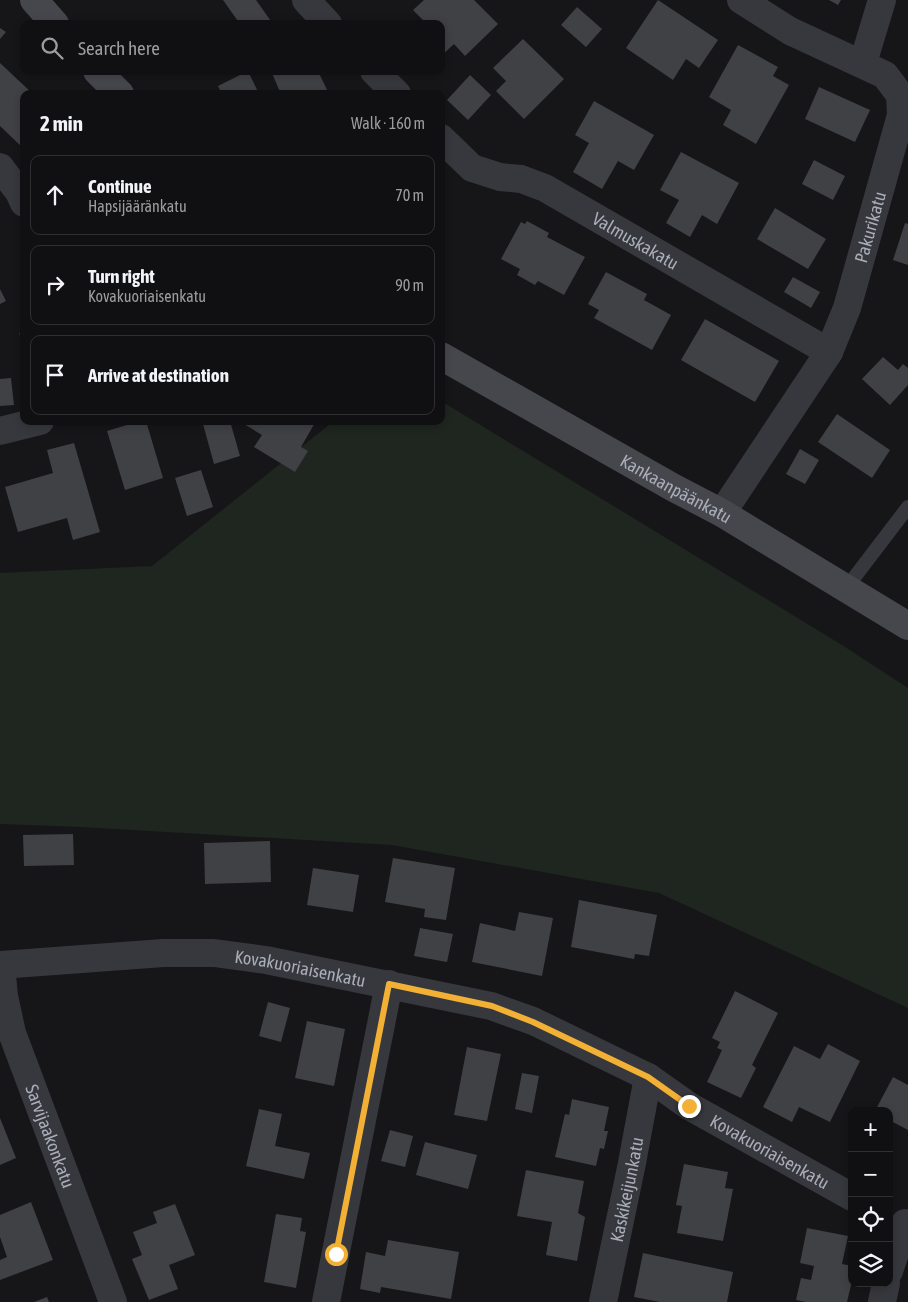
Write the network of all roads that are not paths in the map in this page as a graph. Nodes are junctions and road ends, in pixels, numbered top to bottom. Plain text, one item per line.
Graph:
1 (34, 0) edge
2 (306, 0) edge
3 (740, 0) edge
4 (882, 0) edge
5 (52, 20) edge
6 (324, 20) edge
7 (863, 63) junction
8 (101, 75) edge
9 (378, 75) edge
10 (116, 90) edge
11 (392, 90) edge
12 (445, 142) edge
13 (0, 166) edge
14 (20, 194) edge
15 (829, 352) junction
16 (445, 358) edge
17 (24, 425) edge
18 (0, 431) edge
19 (908, 507) edge
20 (722, 513) junction
21 (847, 587) junction
22 (908, 626) edge
23 (1, 965) edge
24 (389, 984) junction
25 (648, 1077) junction
26 (848, 1194) edge
27 (901, 1221) edge
28 (893, 1254) edge
29 (885, 1287) edge
30 (113, 1302) edge
31 (326, 1302) edge
32 (603, 1302) edge
33 (882, 1302) edge

1 - 5 street
2 - 6 street
3 - 7 street, Pakurikatu
4 - 7 street
7 - 15 street, Pakurikatu
8 - 10 street
9 - 11 street
12 - 15 street, Valmuskakatu
13 - 14 street
15 - 20 street, Pakurikatu
16 - 20 street, Kankaanpäänkatu
17 - 18 street
19 - 21 lane
20 - 21 street, Kankaanpäänkatu
21 - 22 street, Kankaanpäänkatu
23 - 24 street, Kovakuoriaisenkatu
23 - 30 street, Sarvijaakonkatu
24 - 25 street, Kovakuoriaisenkatu
24 - 31 street
25 - 26 street, Kovakuoriaisenkatu
25 - 32 street, Kaskikeijunkatu
27 - 28 street
29 - 33 street

